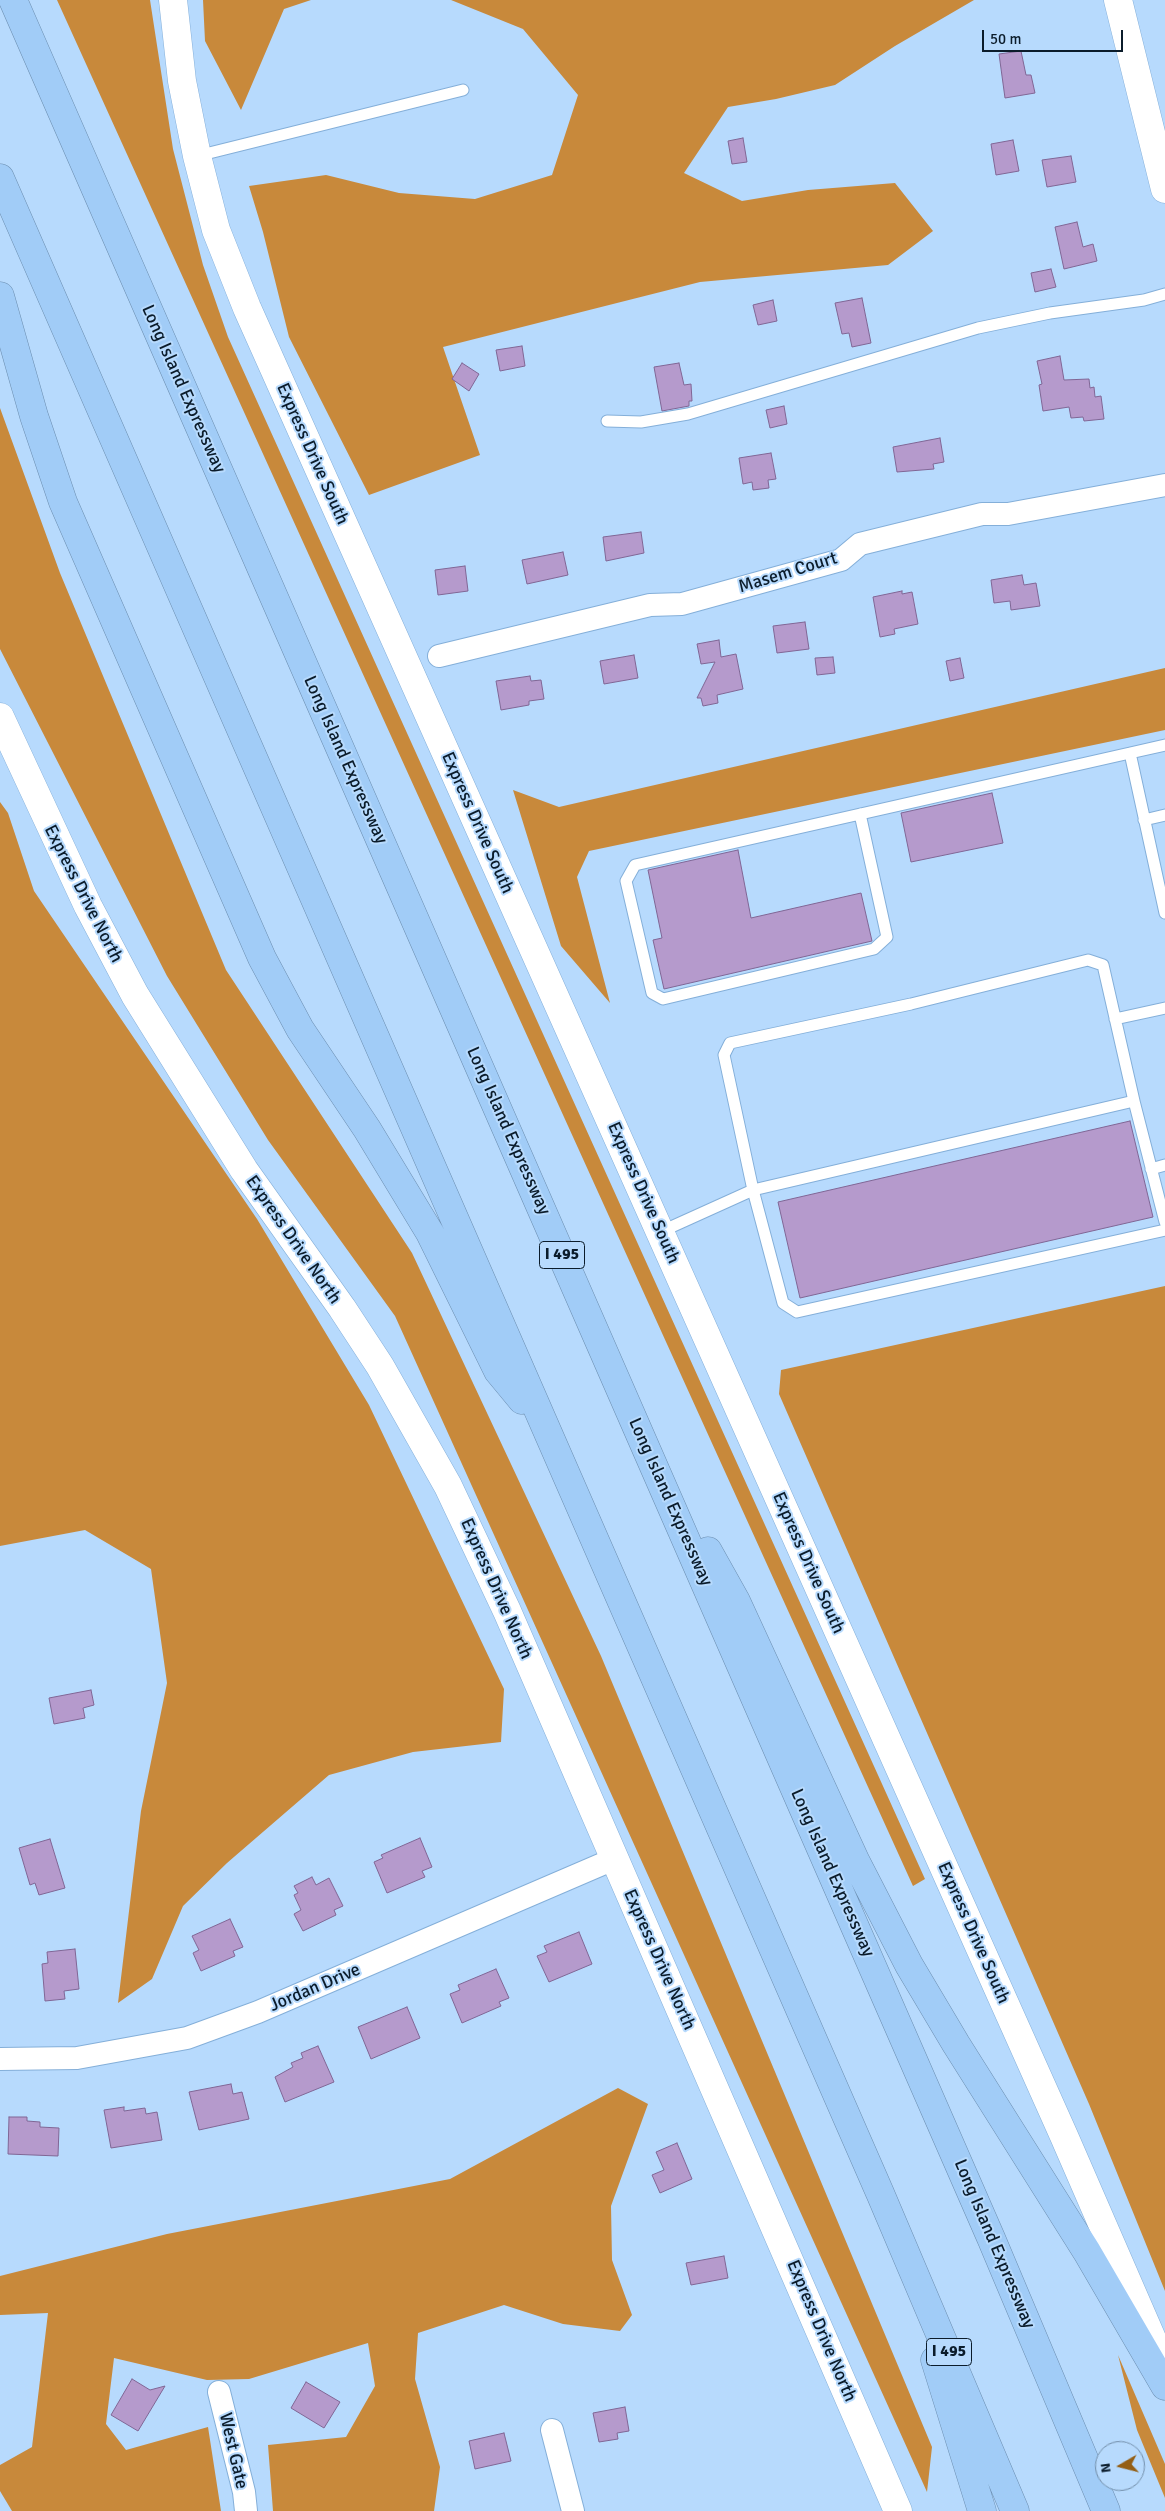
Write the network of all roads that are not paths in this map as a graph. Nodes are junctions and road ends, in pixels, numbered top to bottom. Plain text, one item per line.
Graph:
1 (13, 0) edge
2 (173, 0) edge
3 (1118, 0) edge
4 (462, 90) dead end
5 (196, 156) junction
6 (0, 178) edge
7 (1165, 189) edge
8 (1165, 294) edge
9 (0, 296) edge
10 (607, 421) dead end
11 (1165, 485) edge
12 (439, 656) dead end
13 (0, 717) edge
14 (6, 745) edge
15 (1165, 745) edge
16 (1130, 753) junction
17 (860, 814) junction
18 (1165, 815) edge
19 (1144, 820) junction
20 (1165, 913) edge
21 (1165, 1008) edge
22 (1115, 1019) junction
23 (1134, 1101) junction
24 (1165, 1165) edge
25 (1151, 1168) junction
26 (753, 1190) junction
27 (1165, 1222) edge
28 (1165, 1230) edge
29 (660, 1232) junction
30 (637, 1426) junction
31 (544, 1427) junction
32 (614, 1859) junction
33 (0, 2059) edge
34 (880, 2193) junction
35 (1165, 2370) edge
36 (1165, 2386) edge
37 (219, 2392) dead end
38 (552, 2430) dead end
39 (246, 2511) edge
40 (573, 2511) edge
41 (898, 2511) edge
42 (982, 2511) edge
43 (1015, 2511) edge
44 (1106, 2511) edge

1 - 30 highway, Long Island Expressway / I 495
2 - 5 main road, Express Drive South
3 - 7 main road
4 - 5 lane
5 - 29 main road, Express Drive South
6 - 31 highway, I 495
8 - 10 lane
9 - 31 highway
11 - 12 street, Masem Court
13 - 14 main road, Express Drive North
14 - 32 main road, Express Drive North
15 - 16 lane
16 - 17 lane
16 - 19 lane
17 - 17 lane
18 - 19 lane
19 - 20 lane
21 - 22 lane
22 - 23 lane
22 - 26 lane
23 - 25 lane
23 - 26 lane
24 - 25 lane
25 - 27 lane
26 - 28 lane
26 - 29 lane
29 - 35 main road, Express Drive South
30 - 36 highway
30 - 44 highway, Long Island Expressway / I 495
31 - 34 highway, I 495
32 - 33 street, Jordan Drive
32 - 41 main road, Express Drive North
34 - 42 highway
34 - 43 highway, I 495
37 - 39 street, West Gate
38 - 40 street

